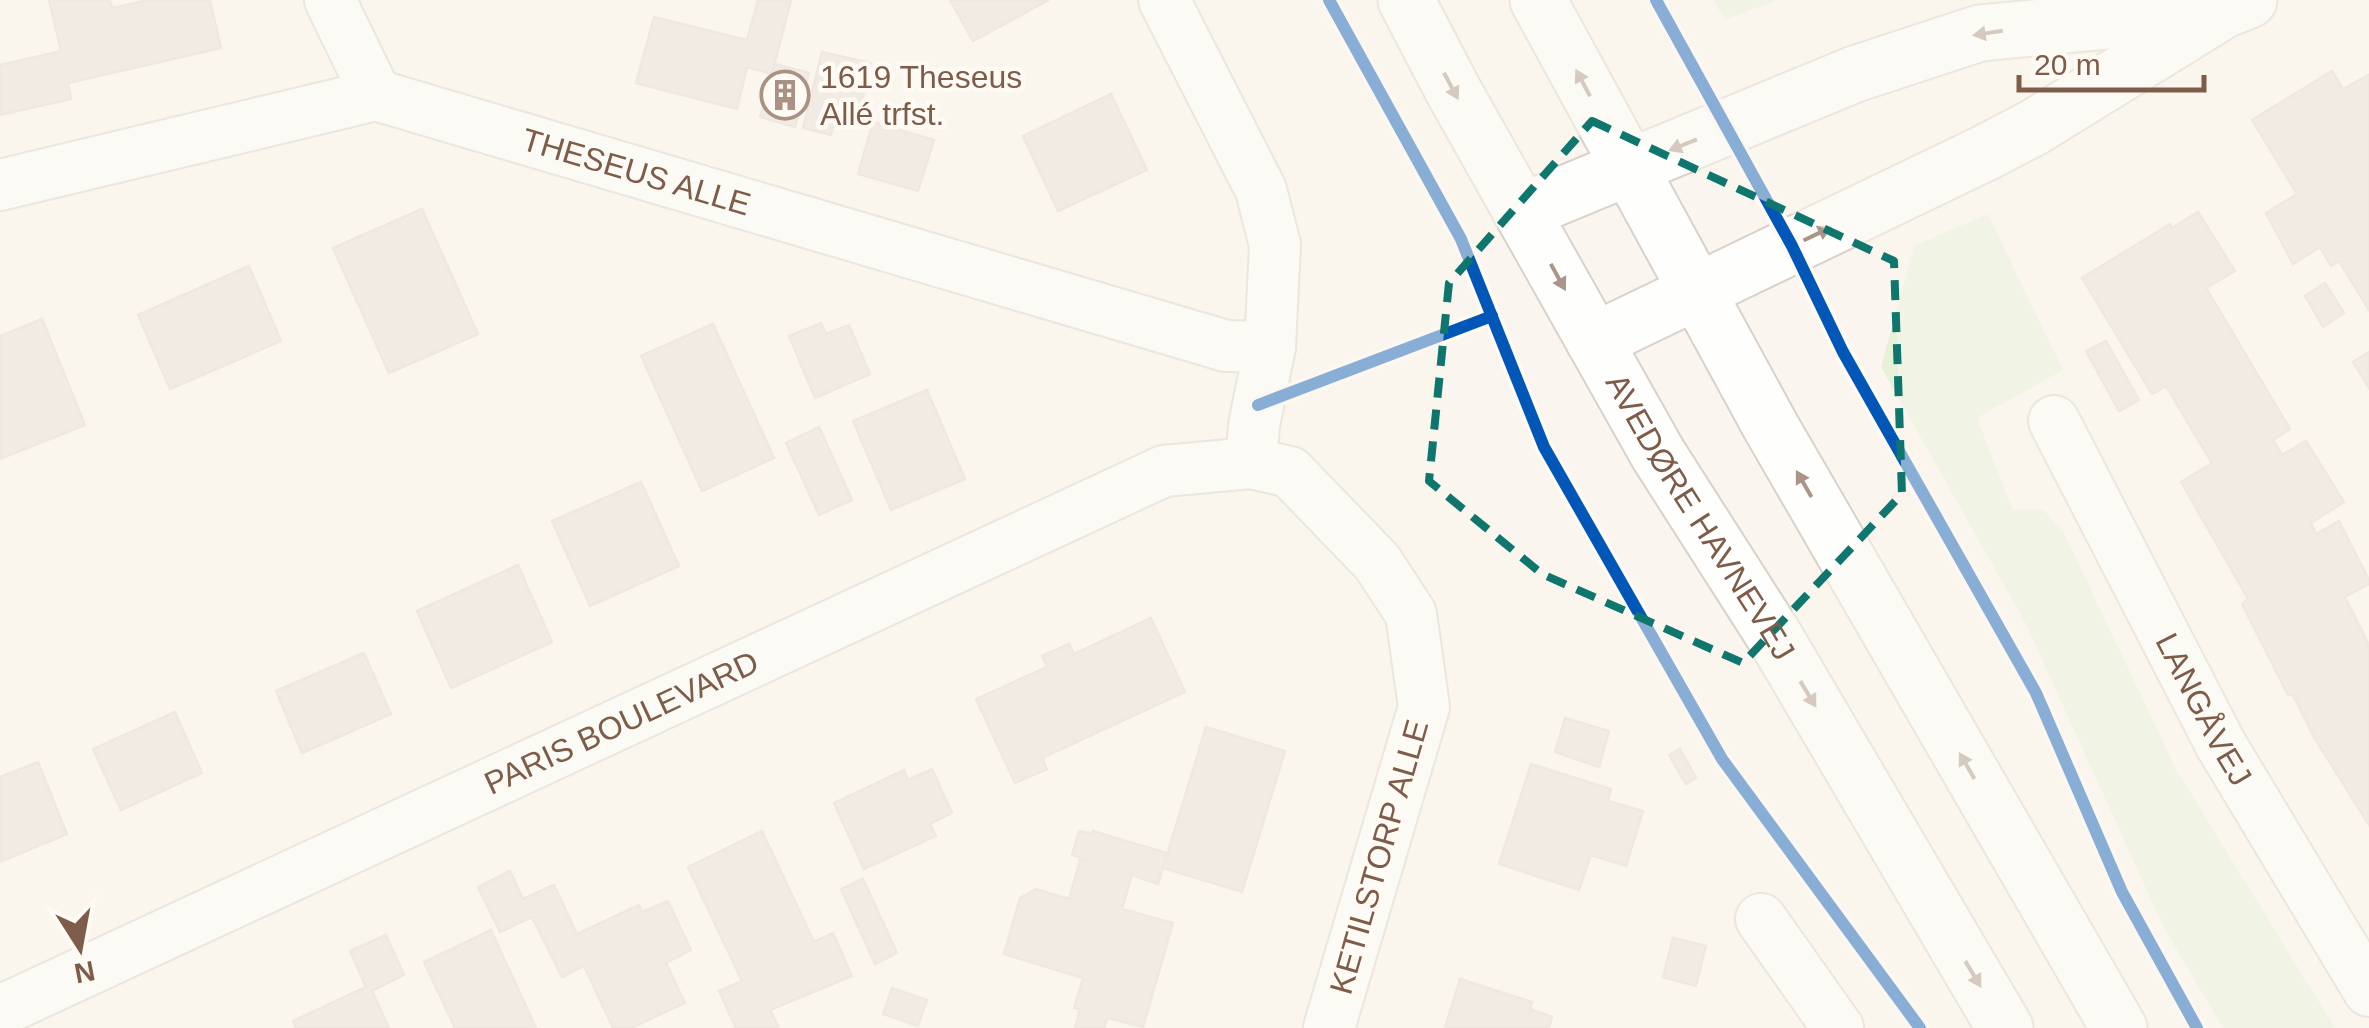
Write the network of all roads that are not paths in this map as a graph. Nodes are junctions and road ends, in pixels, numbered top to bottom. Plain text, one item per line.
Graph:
1 (330, 0) edge
2 (1164, 0) edge
3 (1406, 0) edge
4 (1538, 0) edge
5 (2236, 5) edge
6 (376, 94) junction
7 (1628, 167) junction
8 (0, 185) edge
9 (1522, 212) junction
10 (1697, 291) junction
11 (1594, 342) junction
12 (1270, 347) junction
13 (2054, 421) dead end
14 (1251, 463) junction
15 (1761, 919) dead end
16 (2369, 991) edge
17 (0, 1010) edge
18 (1329, 1028) edge
19 (1838, 1028) edge
20 (2005, 1028) edge
21 (2119, 1028) edge

1 - 6 street
2 - 12 street
3 -> 9 street, AVEDØRE HAVNEVEJ
7 -> 4 street
5 -> 7 street
10 -> 5 street
6 - 8 street
6 - 12 street, THESEUS ALLE
7 - 9 street
7 - 10 street
9 -> 11 street, AVEDØRE HAVNEVEJ
10 - 11 street
21 -> 10 street
11 -> 20 street, AVEDØRE HAVNEVEJ
12 - 14 street
13 - 16 street, LANGÅVEJ
14 - 17 street, PARIS BOULEVARD
14 - 18 street, KETILSTORP ALLE
15 - 19 street

